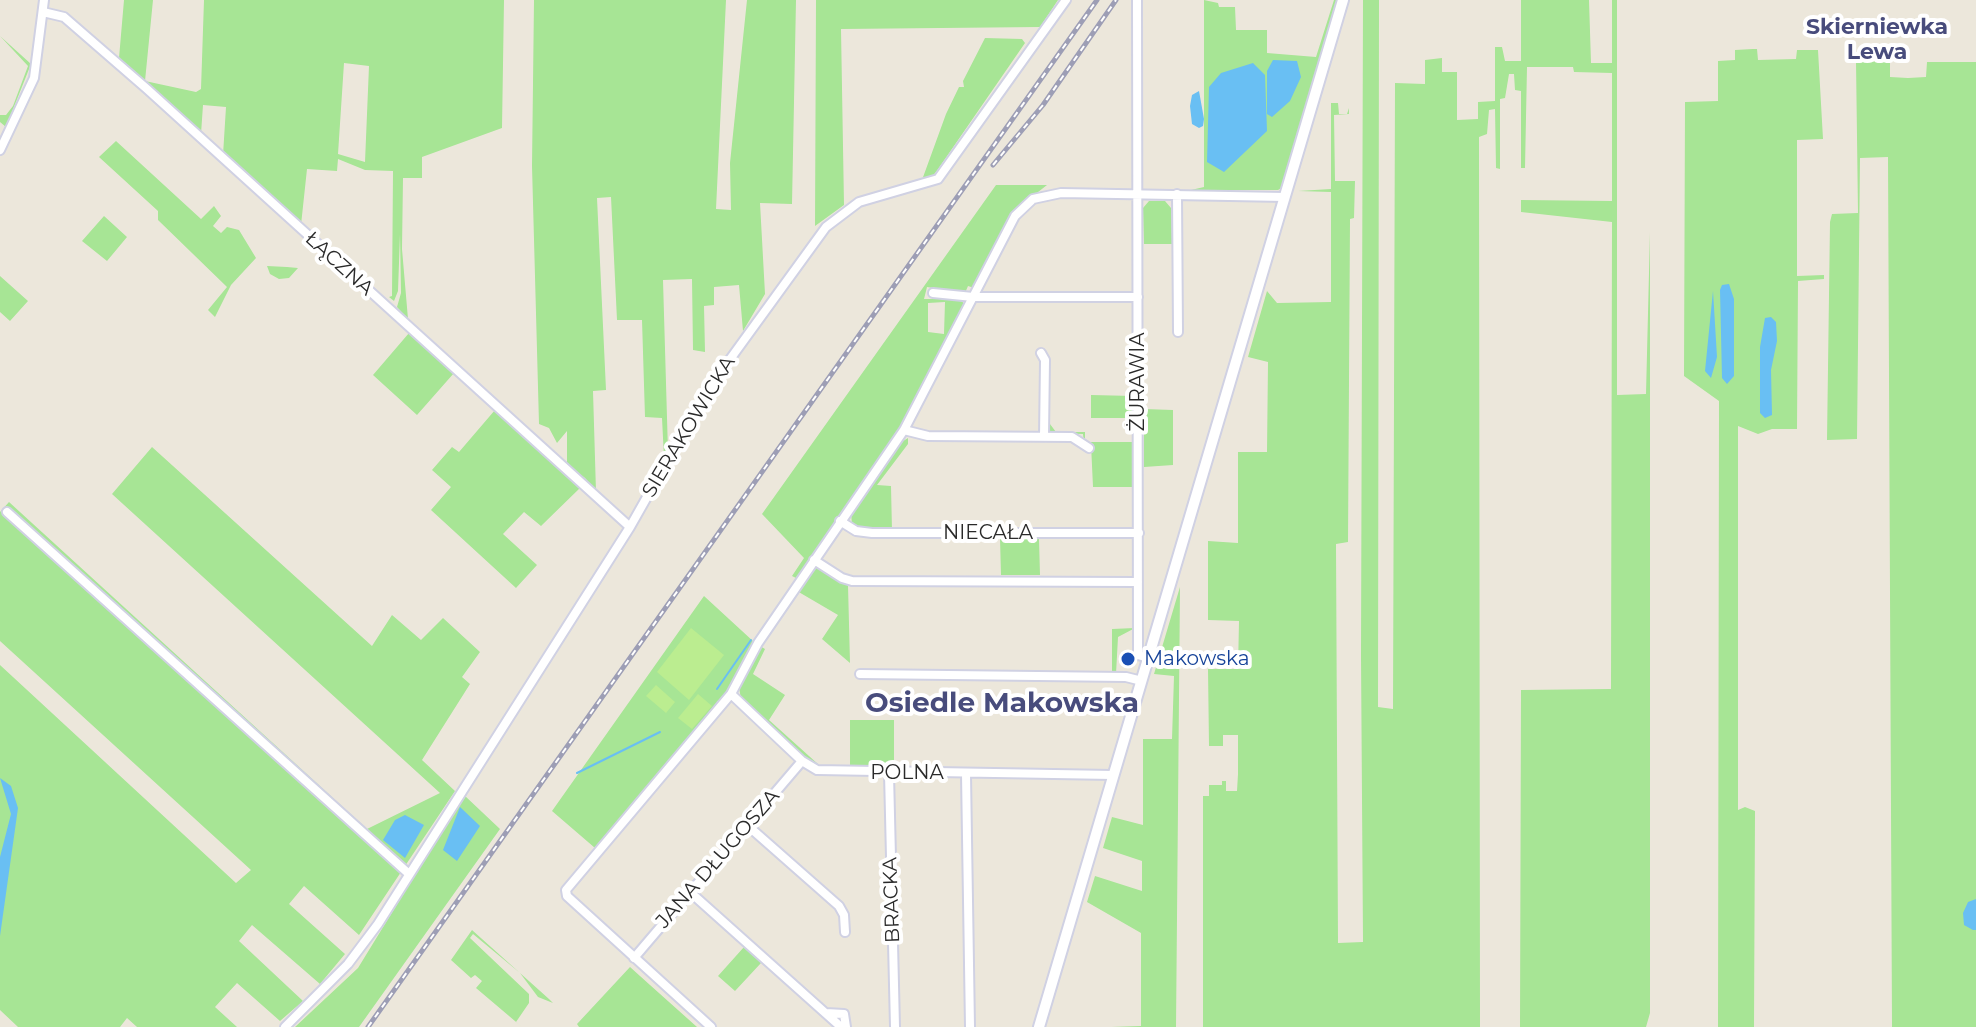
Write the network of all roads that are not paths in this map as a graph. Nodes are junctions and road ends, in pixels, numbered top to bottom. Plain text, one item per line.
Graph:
1 (44, 0) edge
2 (1066, 0) edge
3 (1137, 0) edge
4 (1343, 0) edge
5 (43, 12) junction
6 (1127, 97) dead end
7 (1138, 99) junction
8 (0, 150) edge
9 (1137, 193) junction
10 (1177, 194) junction
11 (1285, 197) junction
12 (933, 293) dead end
13 (973, 297) junction
14 (1138, 297) junction
15 (1178, 332) dead end
16 (1041, 353) dead end
17 (904, 430) junction
18 (1044, 437) junction
19 (1089, 448) dead end
20 (7, 512) dead end
21 (840, 521) junction
22 (630, 527) junction
23 (1139, 533) junction
24 (814, 560) junction
25 (1138, 582) junction
26 (1148, 658) junction
27 (860, 674) dead end
28 (1142, 681) junction
29 (731, 694) junction
30 (802, 761) junction
31 (889, 773) junction
32 (966, 774) junction
33 (1113, 775) junction
34 (747, 825) junction
35 (409, 874) junction
36 (690, 892) junction
37 (845, 932) dead end
38 (634, 958) junction
39 (285, 1027) edge
40 (711, 1027) edge
41 (843, 1027) edge
42 (895, 1027) edge
43 (970, 1027) edge
44 (1039, 1027) edge

1 - 5 street
2 - 22 street, SIERAKOWICKA
3 - 7 street, ŻURAWIA
4 - 11 street
5 - 8 street
5 - 22 street, ŁĄCZNA
6 - 7 street
7 - 9 street, ŻURAWIA
9 - 10 street
9 - 13 street
9 - 14 street, ŻURAWIA
10 - 11 street
10 - 15 street
11 - 26 street
12 - 13 street
13 - 14 street
13 - 17 street
14 - 23 street, ŻURAWIA
16 - 18 street
17 - 18 street
17 - 21 street
18 - 19 street
20 - 35 street
21 - 23 street, NIECAŁA
21 - 24 street
22 - 35 street, SIERAKOWICKA
23 - 25 street, ŻURAWIA
24 - 25 street
24 - 29 street
25 - 26 street, ŻURAWIA
26 - 28 street
27 - 28 street
28 - 33 street
29 - 30 street, POLNA
29 - 38 street
30 - 31 street, POLNA
30 - 34 street, JANA DŁUGOSZA
31 - 32 street, POLNA
31 - 42 street, BRACKA
32 - 33 street, POLNA
32 - 43 street
33 - 44 street
34 - 36 street, JANA DŁUGOSZA
34 - 37 street
35 - 39 street, SIERAKOWICKA
36 - 38 street, JANA DŁUGOSZA
36 - 41 street
38 - 40 street

